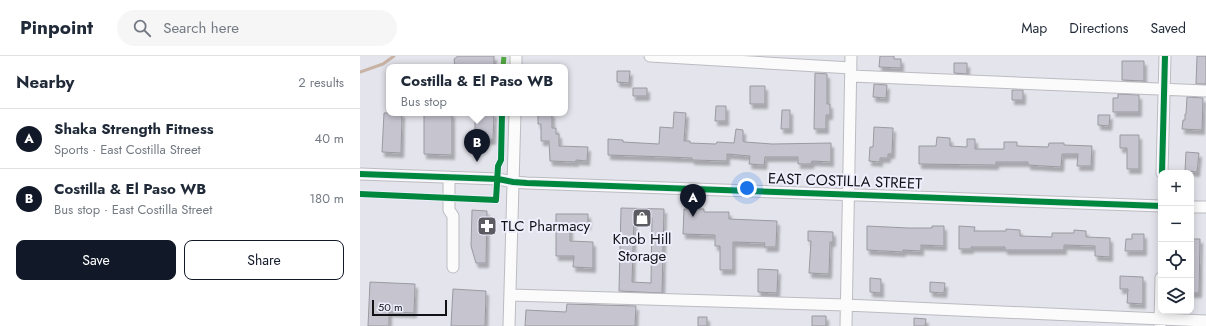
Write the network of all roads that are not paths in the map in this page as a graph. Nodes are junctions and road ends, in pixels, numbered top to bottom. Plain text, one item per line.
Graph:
1 (650, 56) edge
2 (851, 56) edge
3 (1164, 56) edge
4 (851, 72) junction
5 (1163, 90) junction
6 (1206, 91) edge
7 (515, 116) edge
8 (1162, 170) edge
9 (360, 174) edge
10 (449, 177) junction
11 (513, 182) junction
12 (848, 194) junction
13 (1158, 206) edge
14 (1194, 207) edge
15 (1206, 207) edge
16 (453, 267) dead end
17 (510, 295) junction
18 (846, 305) junction
19 (1206, 321) edge
20 (1160, 323) edge
21 (509, 326) edge
22 (846, 326) edge

1 - 4 street
2 - 4 street
3 - 5 street
4 - 5 street
4 - 12 street
5 - 6 street
5 - 8 street
7 - 11 street
9 - 10 street, EAST COSTILLA STREET
10 - 11 street, EAST COSTILLA STREET
10 - 16 street
11 - 12 street, EAST COSTILLA STREET
11 - 17 street
12 - 13 street, EAST COSTILLA STREET
12 - 18 street
14 - 15 street
17 - 18 street
17 - 21 street
18 - 20 street
18 - 22 street
19 - 20 street

